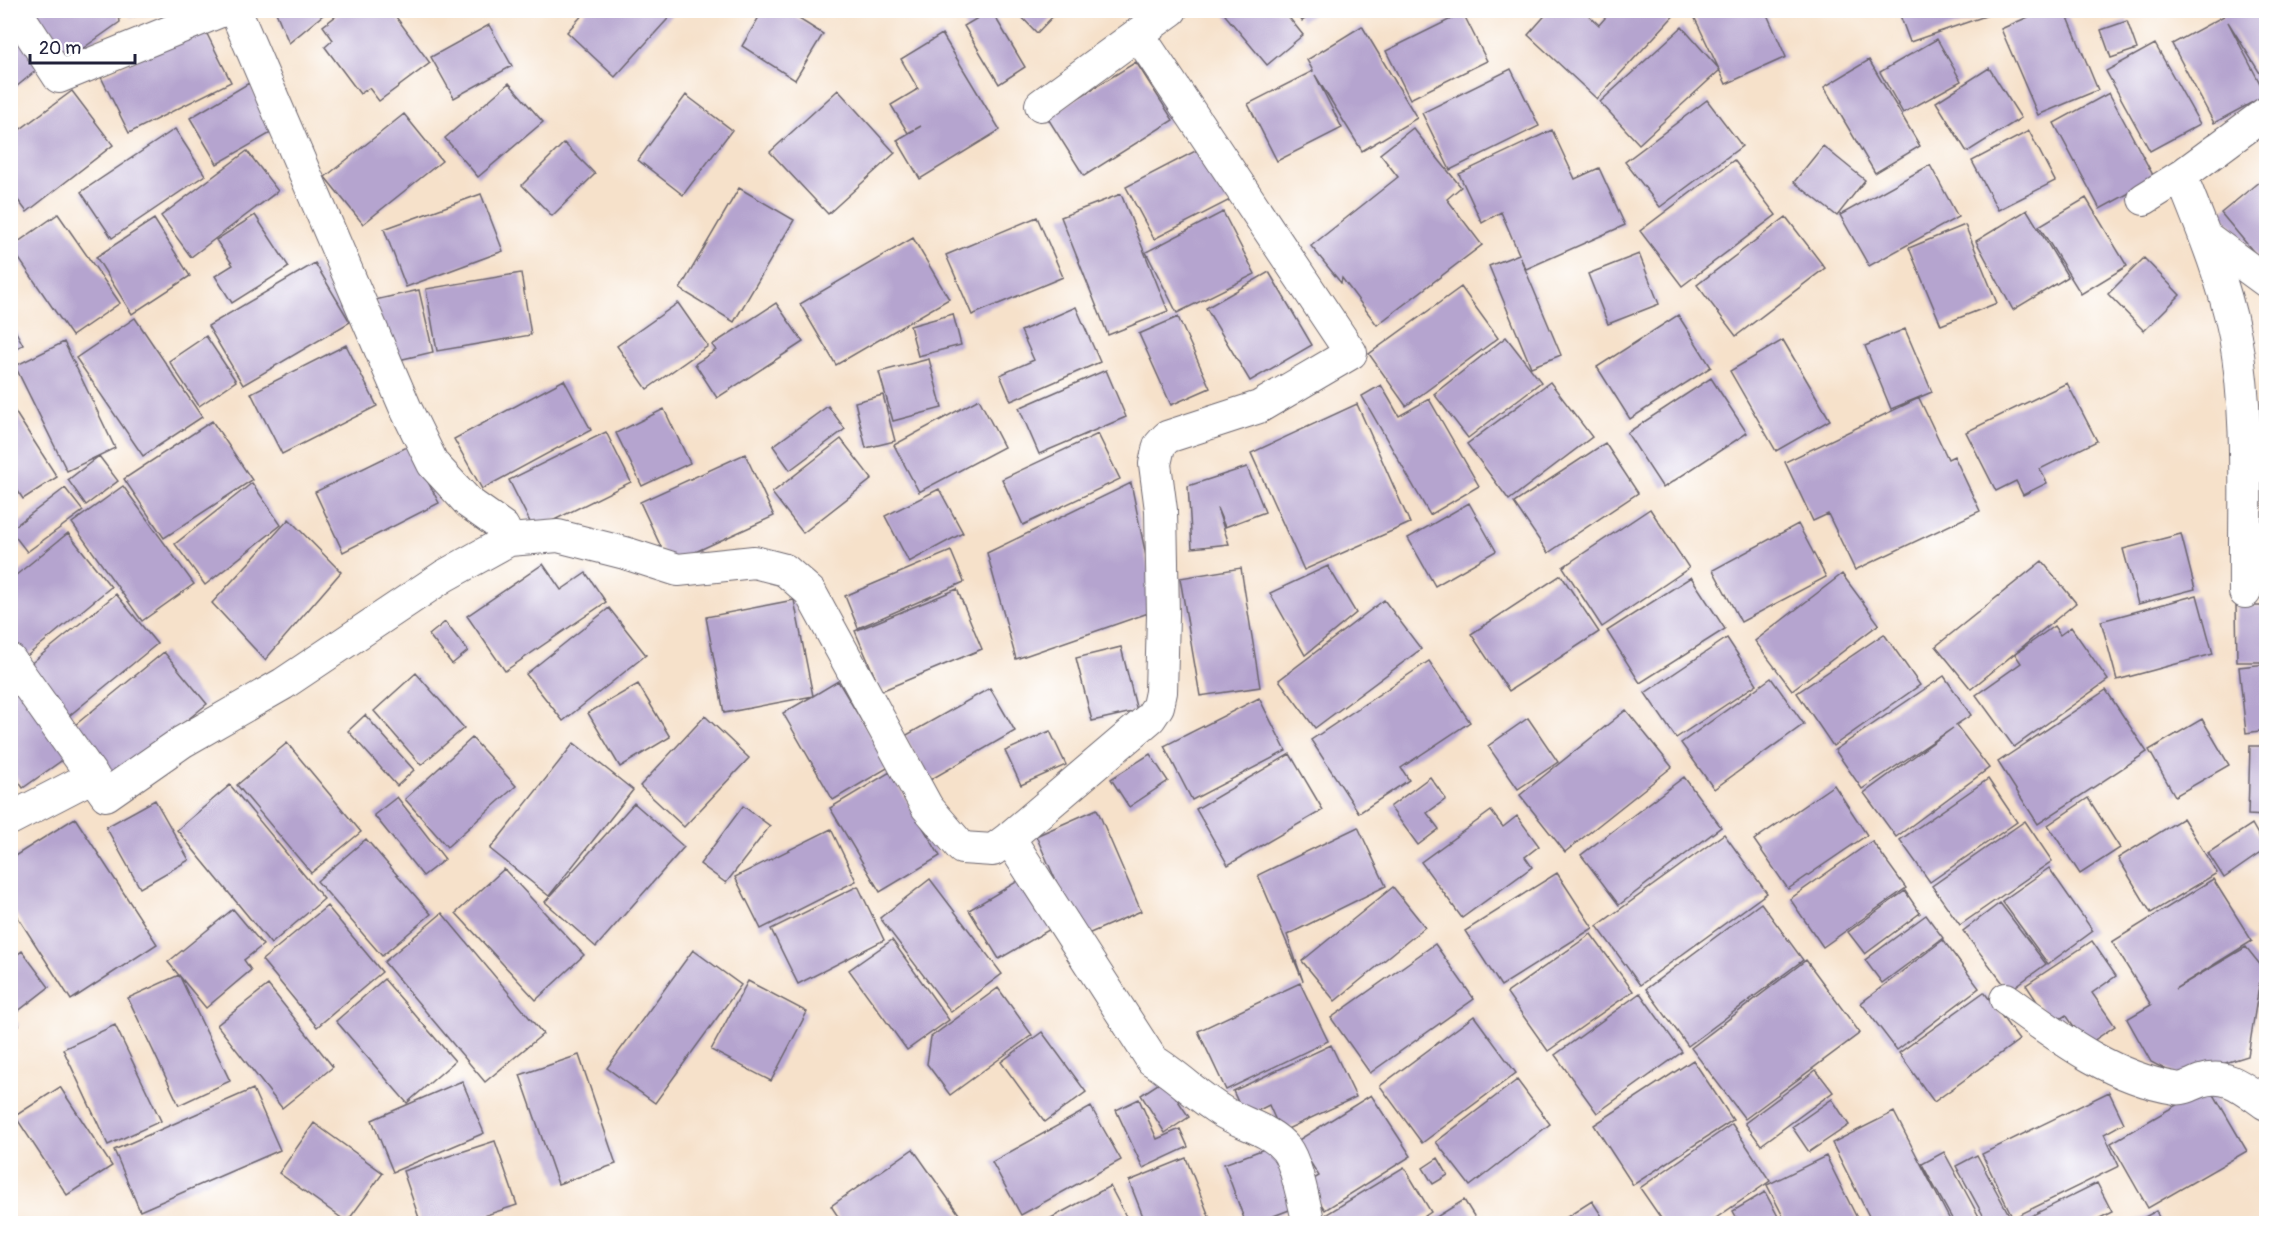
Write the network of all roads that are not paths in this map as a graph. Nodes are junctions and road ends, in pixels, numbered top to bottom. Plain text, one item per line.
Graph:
1 (223, 10) edge
2 (235, 10) edge
3 (10, 13) edge
4 (1150, 20) edge
5 (1041, 105) dead end
6 (2266, 113) edge
7 (2181, 176) junction
8 (2144, 198) dead end
9 (2206, 237) junction
10 (2266, 281) edge
11 (509, 540) junction
12 (2245, 592) dead end
13 (10, 660) edge
14 (93, 776) junction
15 (10, 819) edge
16 (1009, 838) junction
17 (2006, 999) dead end
18 (2266, 1104) edge
19 (1308, 1224) edge

1 - 3 street
2 - 11 street
4 - 5 street
4 - 16 street
6 - 7 street
7 - 8 street
7 - 9 street
9 - 10 street
9 - 12 street
11 - 14 street
11 - 16 street
13 - 14 street
14 - 15 street
16 - 19 street
17 - 18 street

